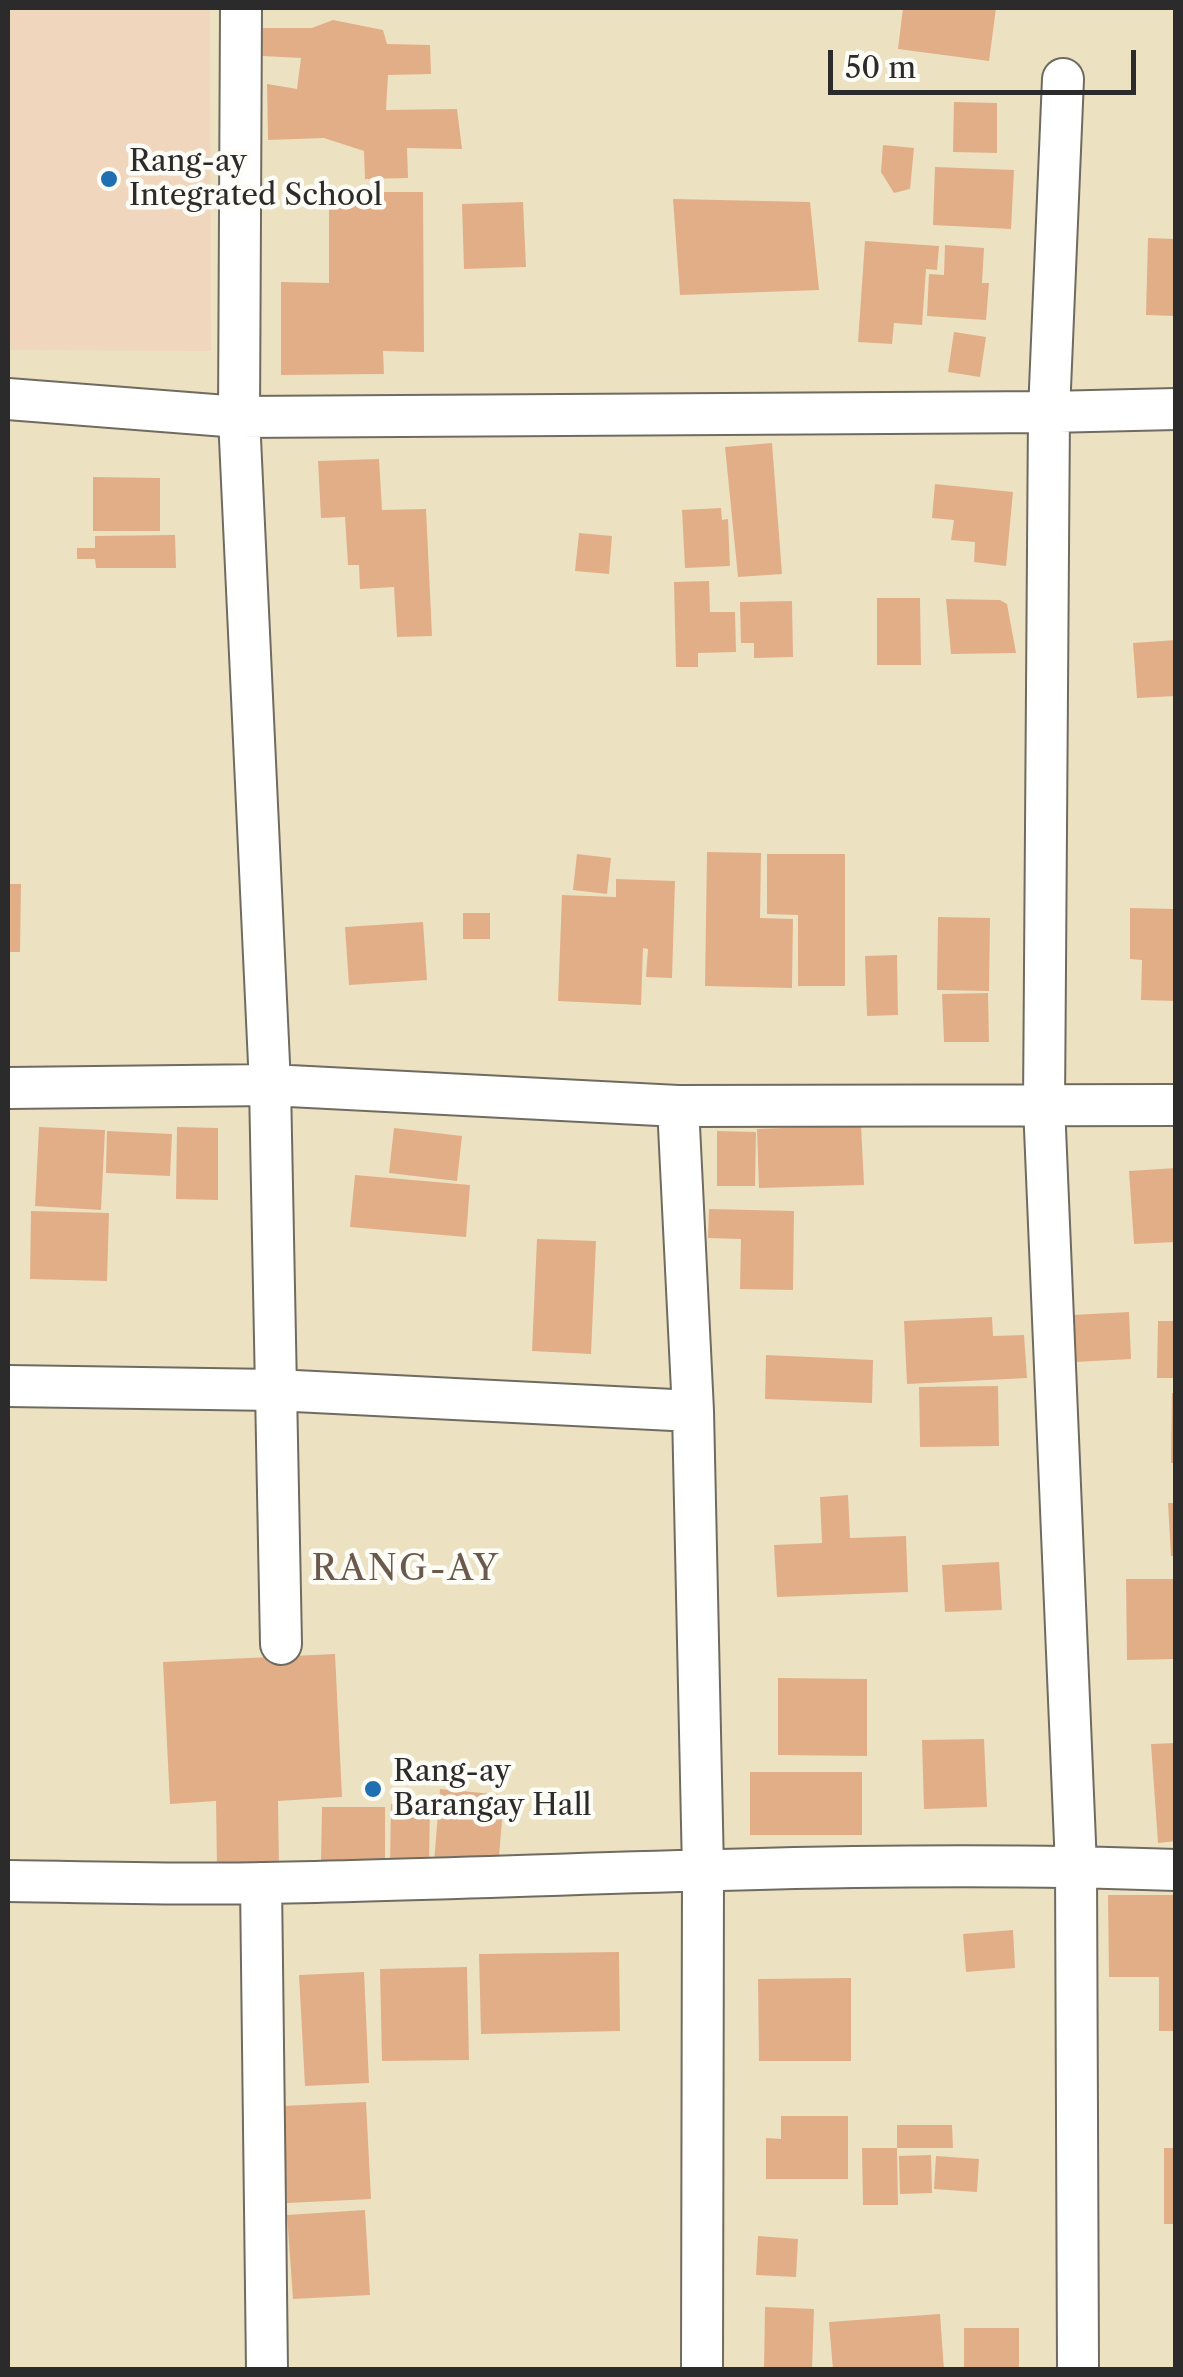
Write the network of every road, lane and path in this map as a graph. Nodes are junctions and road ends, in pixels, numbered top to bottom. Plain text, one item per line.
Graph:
1 (242, 8) edge
2 (1063, 78) dead end
3 (8, 398) edge
4 (1176, 408) edge
5 (1049, 412) junction
6 (239, 417) junction
7 (270, 1085) junction
8 (8, 1088) edge
9 (1044, 1105) junction
10 (678, 1106) junction
11 (1176, 1106) edge
12 (8, 1386) edge
13 (275, 1390) junction
14 (693, 1411) junction
15 (281, 1644) dead end
16 (1076, 1866) junction
17 (703, 1870) junction
18 (1176, 1870) edge
19 (8, 1881) edge
20 (262, 1883) junction
21 (267, 2370) edge
22 (702, 2370) edge
23 (1078, 2370) edge

1 - 6 street
2 - 5 street
3 - 6 street
4 - 5 street
5 - 6 street
5 - 9 street
6 - 7 street
7 - 8 street
7 - 10 street
7 - 13 street
9 - 10 street
9 - 11 street
9 - 16 street
10 - 14 street
12 - 13 street
13 - 14 street
13 - 15 street
14 - 17 street
16 - 17 street
16 - 18 street
16 - 23 street
17 - 20 street
17 - 22 street
19 - 20 street
20 - 21 street

